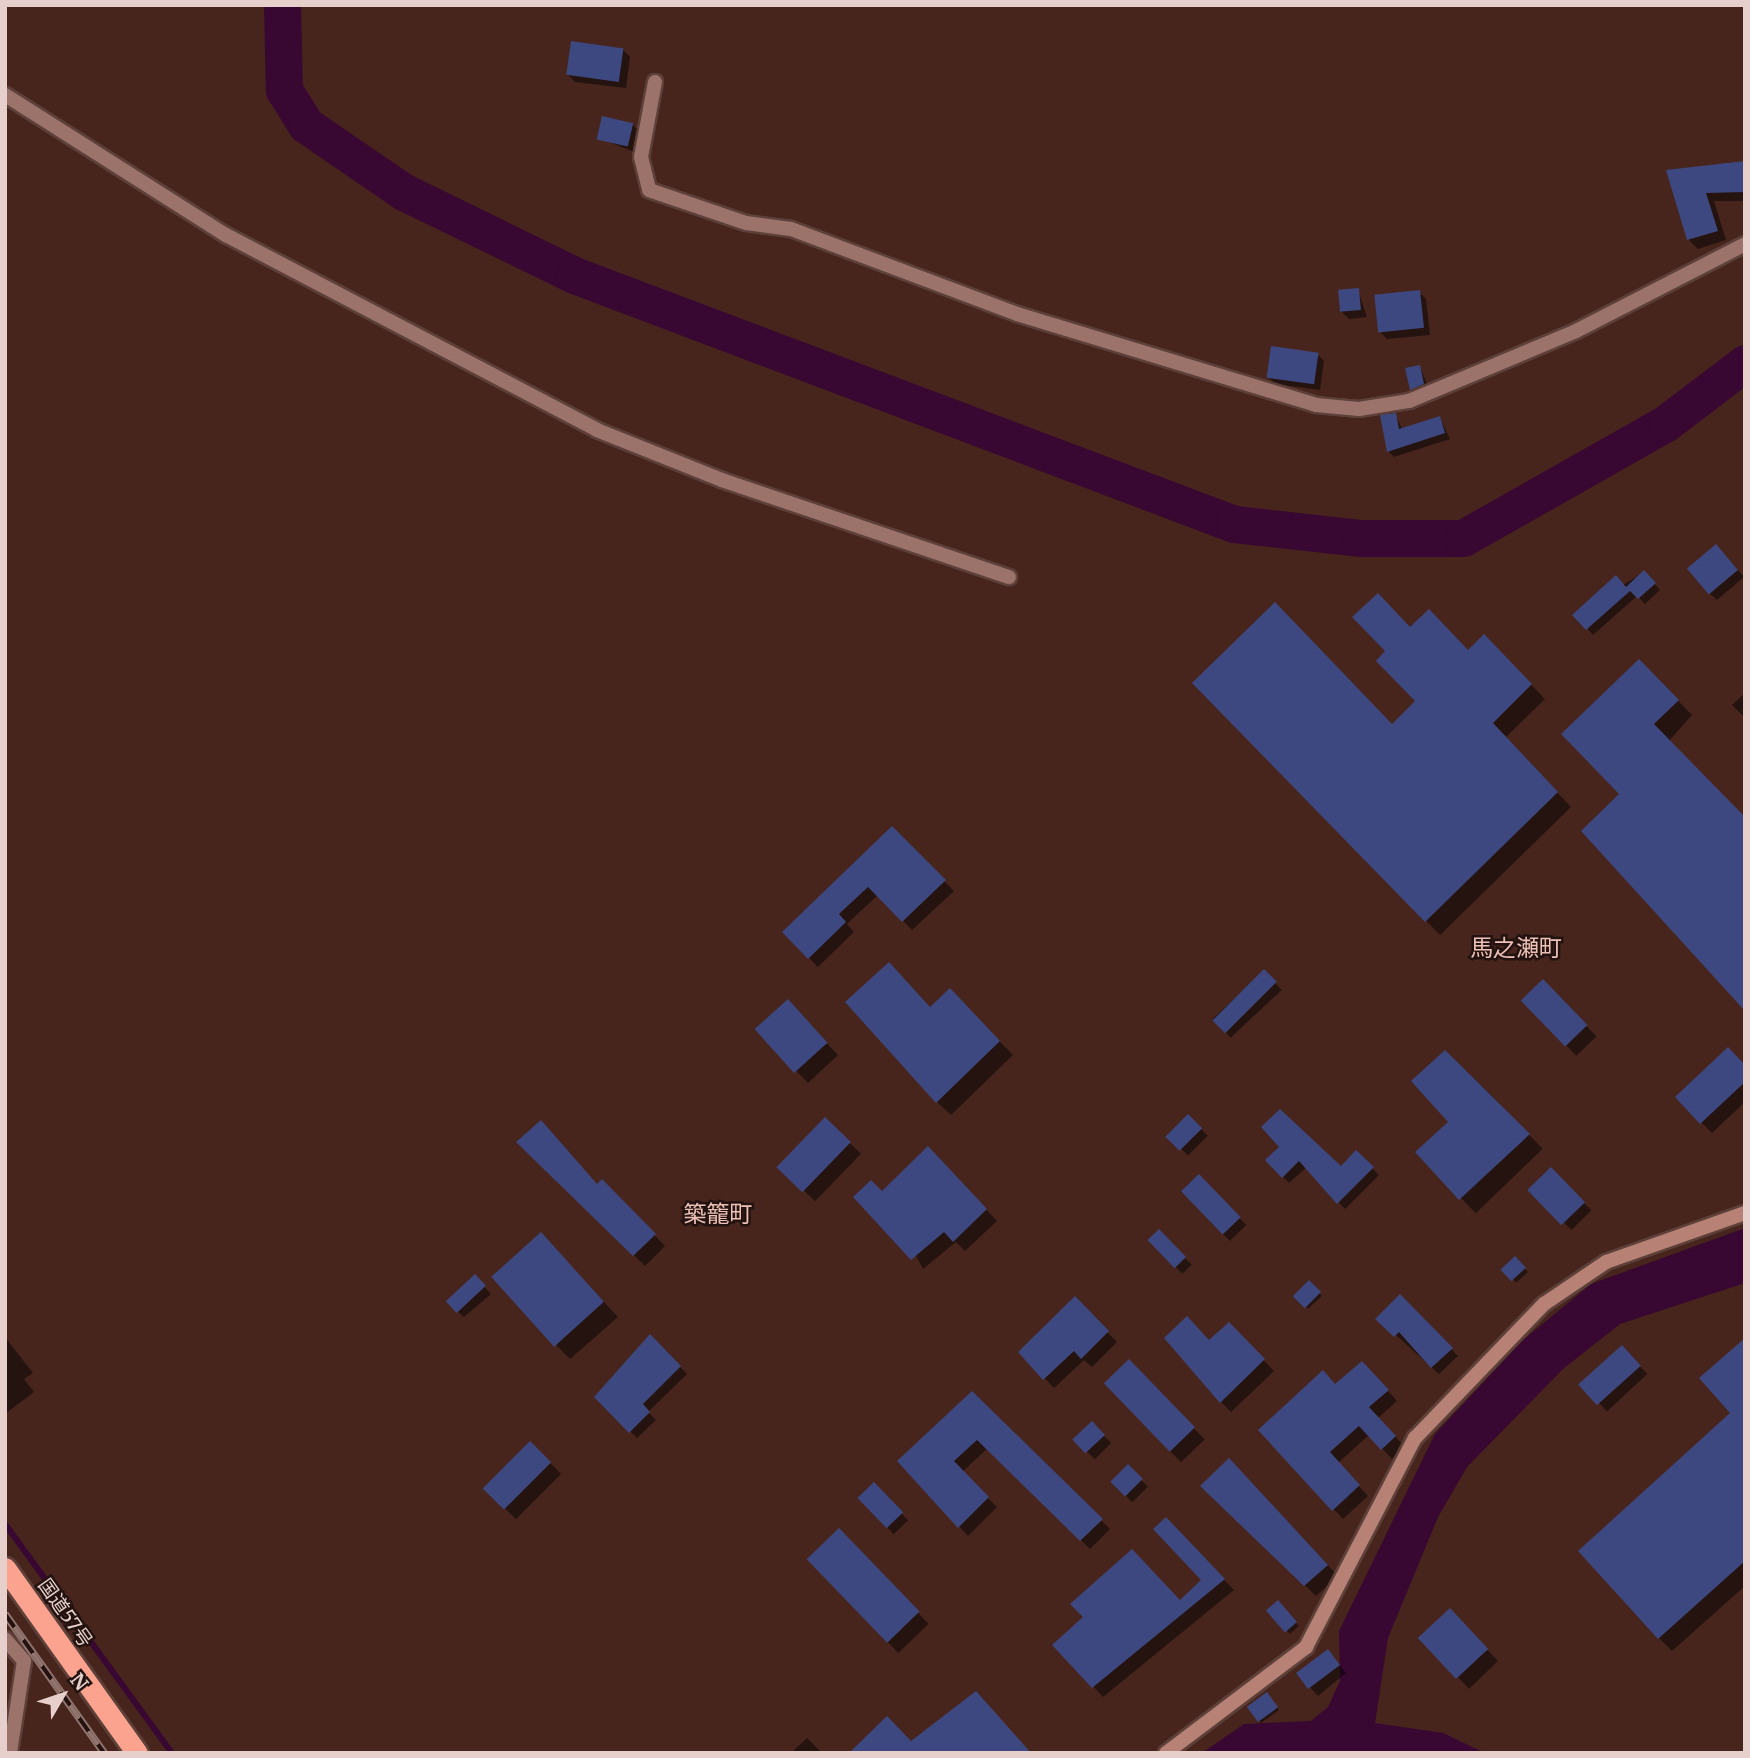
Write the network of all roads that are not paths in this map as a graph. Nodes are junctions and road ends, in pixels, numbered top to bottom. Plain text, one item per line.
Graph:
1 (655, 82) dead end
2 (5, 95) edge
3 (1745, 244) edge
4 (1009, 577) dead end
5 (1745, 1213) edge
6 (5, 1568) edge
7 (5, 1640) edge
8 (10, 1753) edge
9 (137, 1753) edge
10 (1166, 1753) edge

1 - 3 street
2 - 4 street
5 - 10 street
6 - 9 highway, 国道57号
7 - 8 street

